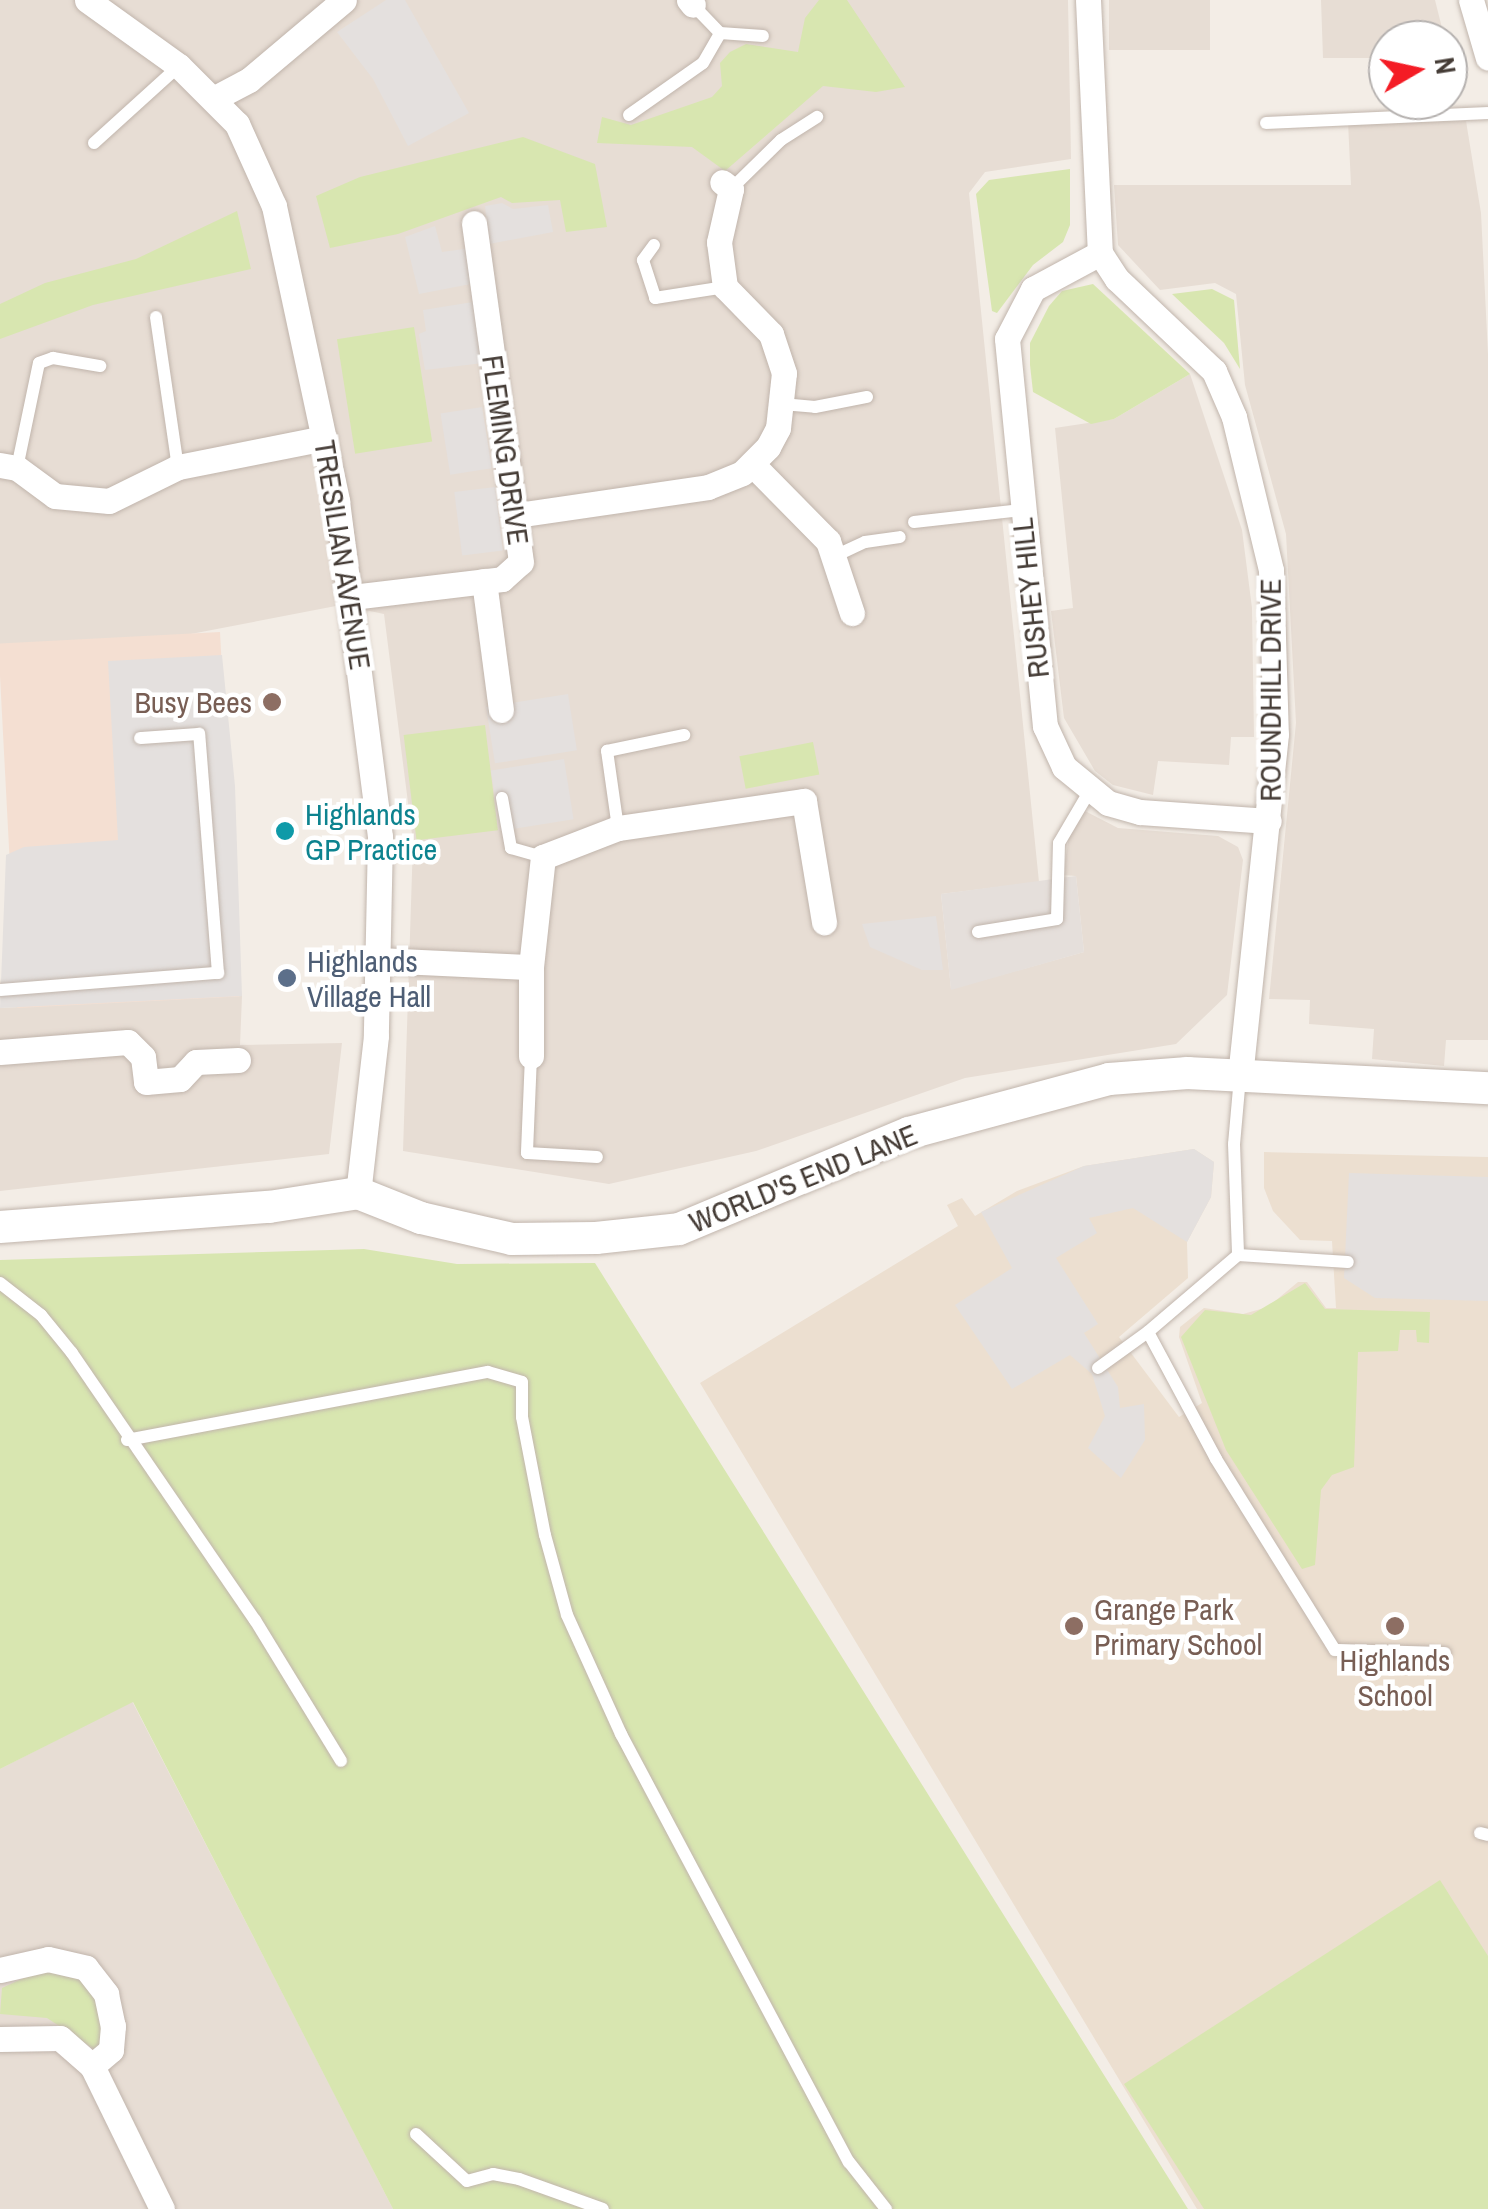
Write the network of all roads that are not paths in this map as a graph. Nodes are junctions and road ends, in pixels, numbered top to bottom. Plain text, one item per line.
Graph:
1 (87, 0) edge
2 (344, 0) edge
3 (1088, 0) edge
4 (1471, 0) edge
5 (691, 2) edge
6 (720, 33) junction
7 (763, 36) dead end
8 (1488, 58) edge
9 (178, 66) junction
10 (213, 99) junction
11 (1488, 113) edge
12 (630, 115) dead end
13 (817, 118) dead end
14 (1266, 123) dead end
15 (94, 143) dead end
16 (727, 186) joint
17 (474, 223) dead end
18 (654, 244) dead end
19 (1100, 253) junction
20 (725, 287) junction
21 (156, 317) dead end
22 (100, 366) dead end
23 (867, 397) dead end
24 (782, 404) junction
25 (324, 438) junction
26 (753, 465) junction
27 (8, 466) edge
28 (178, 467) junction
29 (1021, 510) junction
30 (516, 516) junction
31 (914, 522) dead end
32 (900, 537) dead end
33 (837, 555) junction
34 (484, 581) junction
35 (352, 596) junction
36 (852, 613) dead end
37 (501, 710) dead end
38 (684, 735) dead end
39 (140, 738) dead end
40 (1089, 792) junction
41 (502, 798) dead end
42 (1268, 821) junction
43 (618, 828) junction
44 (544, 857) junction
45 (824, 922) dead end
46 (978, 932) dead end
47 (380, 960) junction
48 (531, 967) junction
49 (0, 990) edge
50 (0, 1052) edge
51 (531, 1056) joint
52 (238, 1060) dead end
53 (1240, 1075) junction
54 (1488, 1088) edge
55 (597, 1157) dead end
56 (358, 1193) junction
57 (0, 1227) edge
58 (1238, 1255) junction
59 (1348, 1262) dead end
60 (0, 1283) edge
61 (1148, 1332) junction
62 (1098, 1368) dead end
63 (128, 1440) junction
64 (1445, 1653) dead end
65 (341, 1762) dead end
66 (0, 1970) edge
67 (0, 2039) edge
68 (92, 2066) junction
69 (416, 2134) dead end
70 (162, 2209) edge
71 (603, 2209) edge
72 (886, 2209) edge

1 - 9 street, TRESILIAN AVENUE
2 - 10 street
3 - 19 street
4 - 8 street
5 - 6 lane
6 - 7 lane
6 - 12 lane
9 - 10 street, TRESILIAN AVENUE
9 - 15 lane
10 - 25 street, TRESILIAN AVENUE
11 - 14 lane
13 - 16 lane
16 - 20 street
17 - 30 street, FLEMING DRIVE
18 - 20 lane
19 - 29 street, RUSHEY HILL
19 - 42 street, ROUNDHILL DRIVE
20 - 24 street
21 - 28 lane
22 - 27 lane
23 - 24 lane
24 - 26 street
25 - 28 street
25 - 35 street, TRESILIAN AVENUE
26 - 30 street
26 - 33 street
27 - 28 street
29 - 31 lane
29 - 40 street, RUSHEY HILL
30 - 34 street, FLEMING DRIVE
32 - 33 lane
33 - 36 street
34 - 35 street, FLEMING DRIVE
34 - 37 street
35 - 47 street, TRESILIAN AVENUE
38 - 43 lane
39 - 49 lane
40 - 42 street, RUSHEY HILL
40 - 46 lane
41 - 44 lane
42 - 53 street, ROUNDHILL DRIVE
43 - 44 street
43 - 45 street
44 - 48 street
47 - 48 street
47 - 56 street, TRESILIAN AVENUE
48 - 51 street
50 - 52 street
51 - 55 lane
53 - 54 street, WORLD'S END LANE
53 - 56 street, WORLD'S END LANE
53 - 58 lane
56 - 57 street
58 - 59 lane
58 - 61 lane
60 - 63 lane
61 - 62 lane
61 - 64 lane
63 - 65 lane
63 - 72 lane
66 - 68 street
67 - 68 street
68 - 70 street
69 - 71 lane

